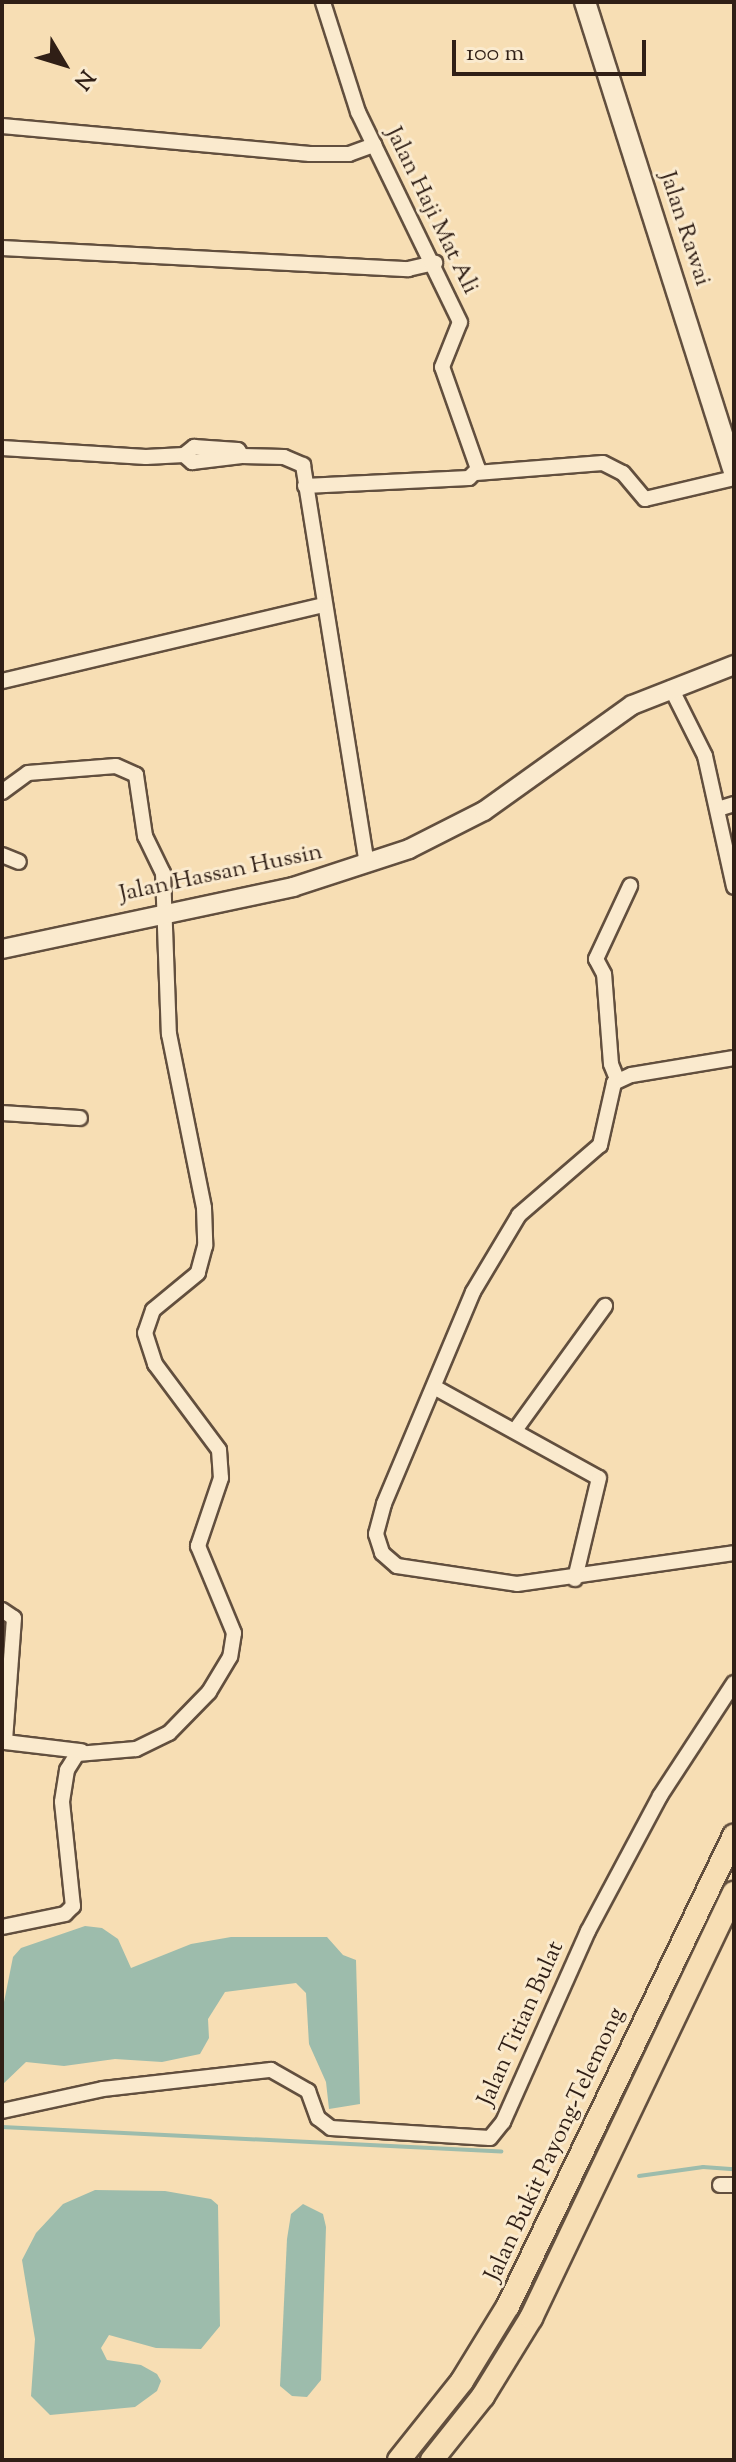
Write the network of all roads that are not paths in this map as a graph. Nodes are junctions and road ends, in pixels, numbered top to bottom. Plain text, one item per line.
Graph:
1 (323, 2) edge
2 (585, 2) edge
3 (2, 126) edge
4 (374, 145) junction
5 (2, 248) edge
6 (435, 263) junction
7 (727, 428) edge
8 (2, 448) edge
9 (734, 471) edge
10 (472, 475) junction
11 (734, 478) edge
12 (305, 486) junction
13 (324, 605) junction
14 (734, 665) edge
15 (2, 681) edge
16 (671, 688) junction
17 (2, 792) edge
18 (734, 804) edge
19 (718, 809) junction
20 (2, 855) edge
21 (19, 862) dead end
22 (367, 864) junction
23 (630, 886) dead end
24 (734, 887) edge
25 (167, 910) junction
26 (2, 949) edge
27 (734, 1058) edge
28 (617, 1079) junction
29 (2, 1113) edge
30 (80, 1118) dead end
31 (605, 1306) dead end
32 (434, 1387) junction
33 (516, 1429) junction
34 (734, 1553) edge
35 (575, 1579) junction
36 (2, 1610) edge
37 (734, 1683) edge
38 (81, 1751) junction
39 (734, 1836) edge
40 (734, 1893) edge
41 (3, 1932) edge
42 (2, 2111) edge
43 (399, 2460) edge
44 (432, 2460) edge

1 - 4 street, Jalan Haji Mat Ali
2 - 7 main road, Jalan Rawai
3 - 4 street
4 - 6 street, Jalan Haji Mat Ali
5 - 6 street
6 - 10 street, Jalan Haji Mat Ali
7 - 9 main road, Jalan Rawai
8 - 12 street
10 - 11 street
10 - 12 street
12 - 13 street
13 - 15 street
13 - 22 street
14 - 16 street, Jalan Hassan Hussin
16 - 19 street
16 - 22 street, Jalan Hassan Hussin
17 - 25 street
18 - 19 street
19 - 24 street
20 - 21 street
22 - 25 street, Jalan Hassan Hussin
23 - 28 street
25 - 26 street, Jalan Hassan Hussin
25 - 38 street
27 - 28 street
28 - 32 street
29 - 30 street
31 - 33 street
32 - 33 street
32 - 35 street
33 - 35 street
34 - 35 street
36 - 38 street
37 - 42 street, Jalan Titian Bulat
38 - 41 street
39 - 43 highway, Jalan Bukit Payong-Telemong
40 - 44 highway

